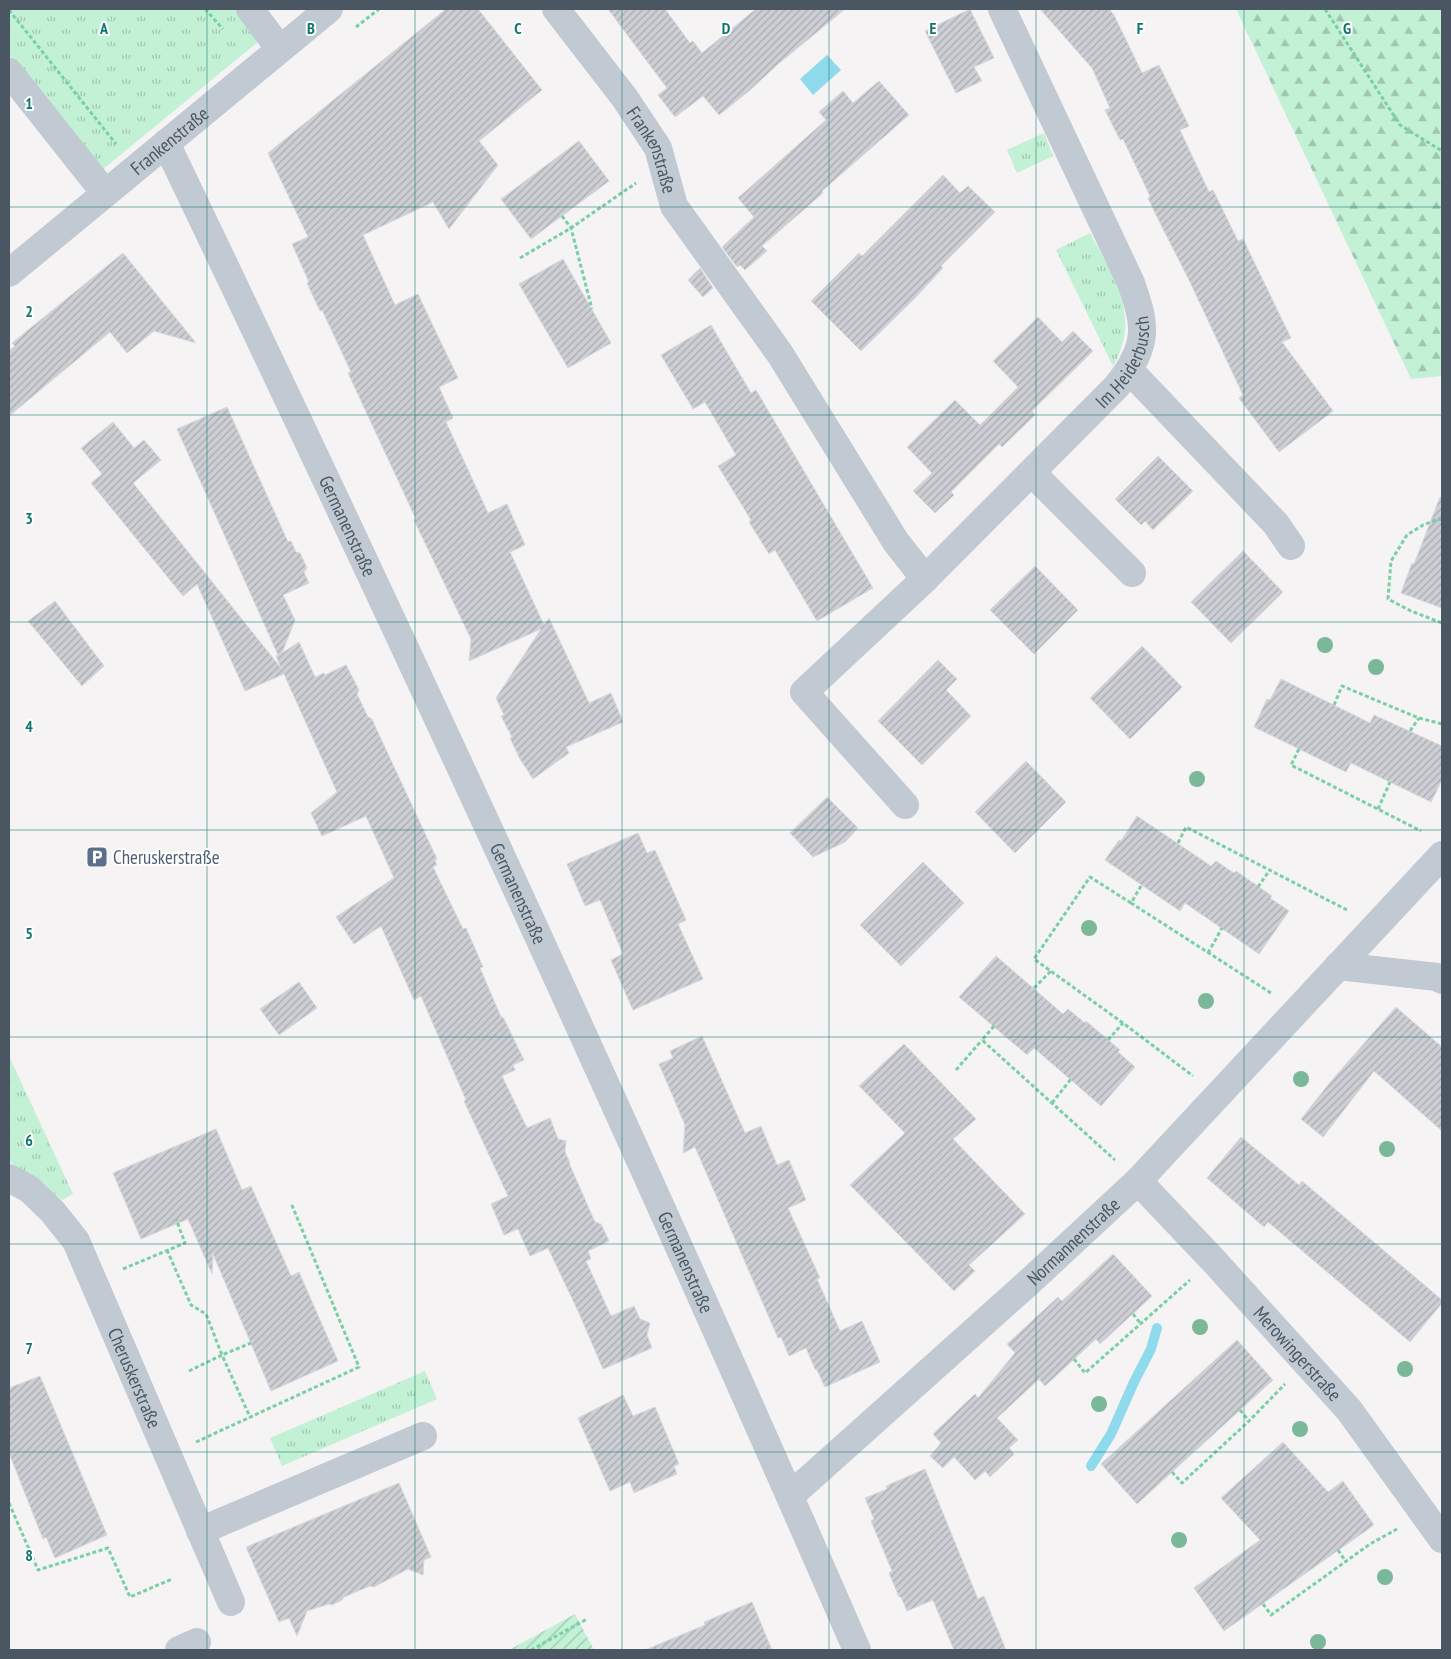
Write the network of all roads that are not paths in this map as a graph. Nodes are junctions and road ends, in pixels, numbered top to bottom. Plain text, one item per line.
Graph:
1 (250, 9) edge
2 (329, 9) edge
3 (556, 9) edge
4 (1002, 9) edge
5 (279, 48) junction
6 (9, 72) edge
7 (166, 143) junction
8 (105, 193) junction
9 (9, 273) edge
10 (1130, 370) junction
11 (1032, 474) junction
12 (1291, 546) dead end
13 (1132, 573) dead end
14 (925, 580) junction
15 (905, 805) dead end
16 (1442, 855) edge
17 (1338, 966) junction
18 (1442, 980) edge
19 (9, 1178) edge
20 (1138, 1181) junction
21 (423, 1436) dead end
22 (790, 1496) junction
23 (200, 1531) junction
24 (1442, 1539) edge
25 (231, 1602) dead end
26 (857, 1650) edge

1 - 5 street
2 - 5 street, Frankenstraße
3 - 14 street, Frankenstraße
4 - 10 street, Im Heiderbusch
5 - 7 street, Frankenstraße
6 - 8 street
7 - 8 street, Frankenstraße
7 - 22 street, Germanenstraße
8 - 9 street, Frankenstraße
10 - 11 street, Im Heiderbusch
10 - 12 street
11 - 13 street
11 - 14 street, Im Heiderbusch
14 - 15 street, Im Heiderbusch
16 - 17 street, Normannenstraße
17 - 18 street
17 - 20 street, Normannenstraße
19 - 23 street, Cheruskerstraße
20 - 22 street, Normannenstraße
20 - 24 street, Merowingerstraße
21 - 23 street
22 - 26 street, Germanenstraße
23 - 25 street, Cheruskerstraße

